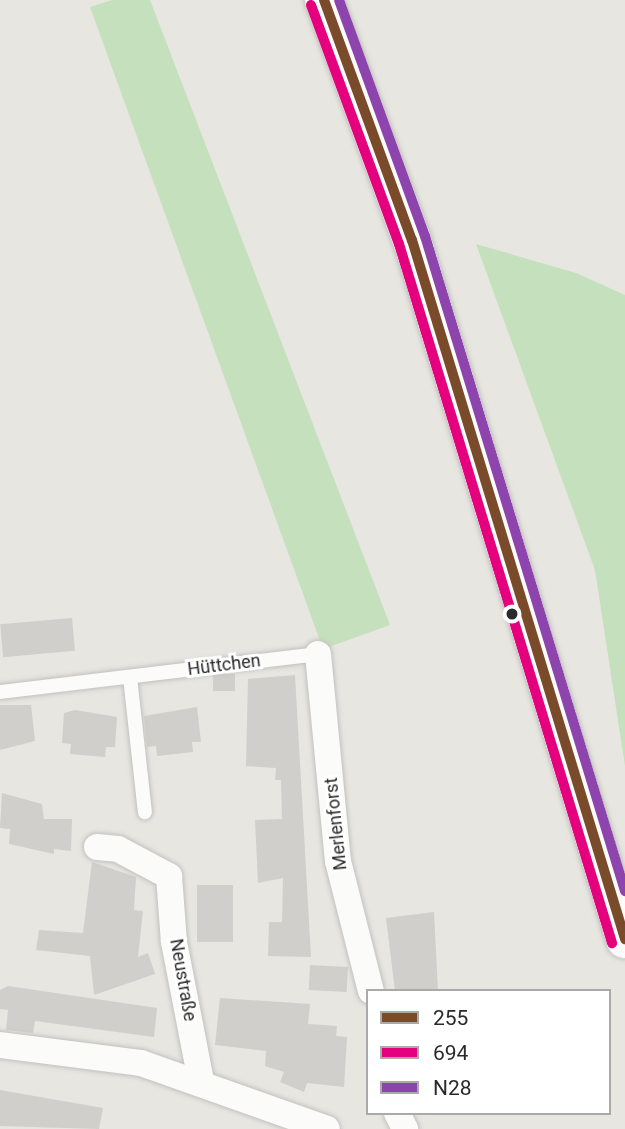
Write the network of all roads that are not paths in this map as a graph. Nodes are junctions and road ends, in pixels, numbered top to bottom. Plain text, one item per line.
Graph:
1 (324, 0) edge
2 (318, 654) joint
3 (130, 677) junction
4 (0, 692) edge
5 (145, 812) dead end
6 (97, 847) dead end
7 (625, 939) edge
8 (371, 989) edge
9 (0, 1045) edge
10 (201, 1081) junction
11 (327, 1129) edge

1 - 7 main road
2 - 3 lane, Hüttchen
2 - 8 street, Merlenforst
3 - 4 lane, Hüttchen
3 - 5 lane
6 - 10 street, Neustraße
9 - 10 street
10 - 11 street

